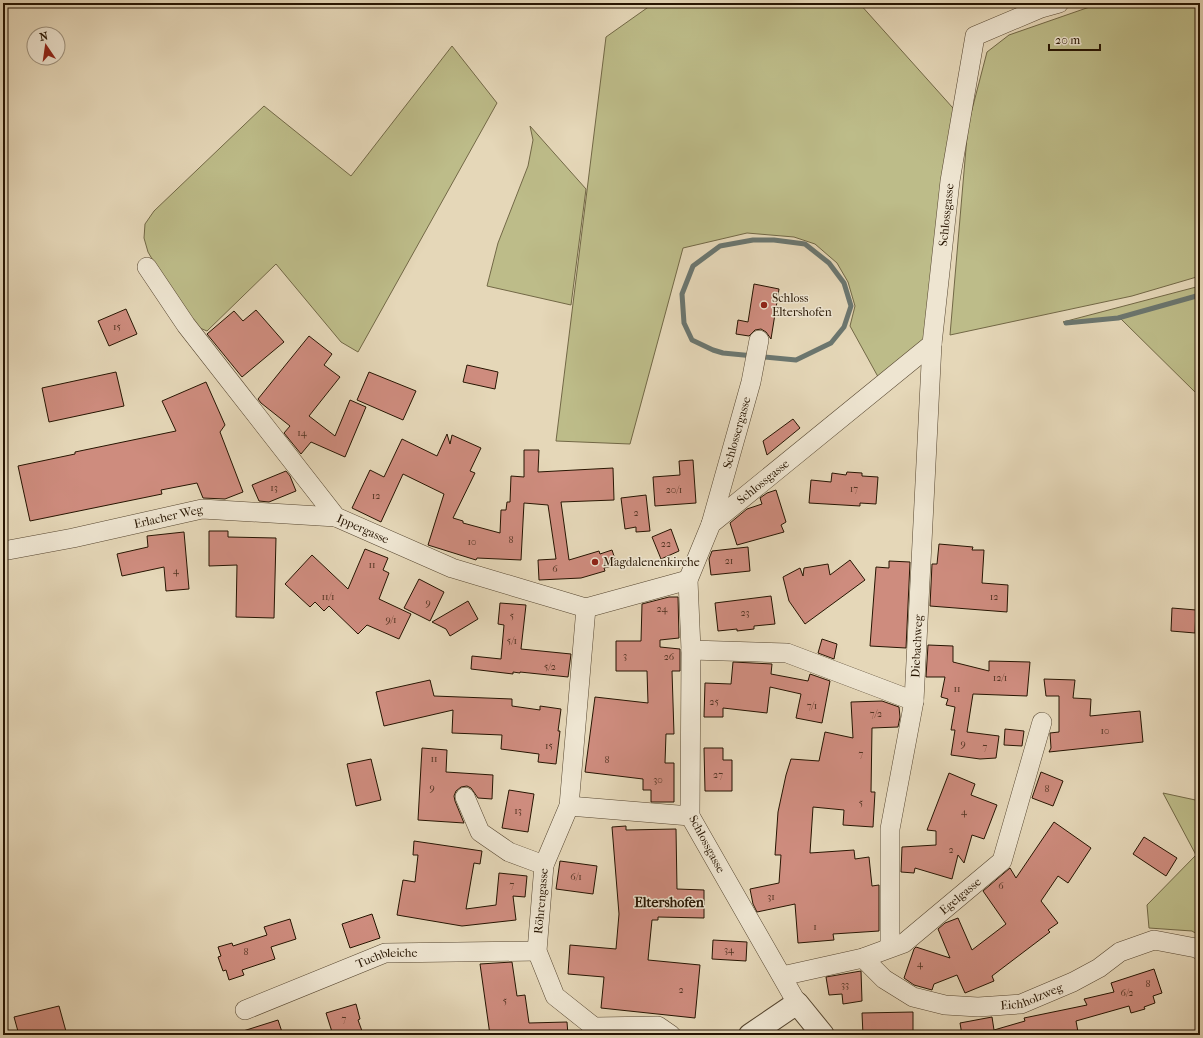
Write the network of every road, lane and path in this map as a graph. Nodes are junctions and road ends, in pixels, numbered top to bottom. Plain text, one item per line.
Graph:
1 (1059, 3) edge
2 (1042, 5) edge
3 (148, 267) dead end
4 (932, 344) junction
5 (758, 345) dead end
6 (336, 517) junction
7 (711, 524) junction
8 (3, 551) edge
9 (688, 580) junction
10 (586, 608) junction
11 (692, 650) junction
12 (914, 700) junction
13 (1042, 722) dead end
14 (465, 797) dead end
15 (569, 806) junction
16 (690, 816) junction
17 (544, 865) junction
18 (890, 947) junction
19 (1200, 950) edge
20 (537, 951) junction
21 (863, 958) junction
22 (782, 976) junction
23 (798, 1003) junction
24 (245, 1010) dead end
25 (671, 1035) edge
26 (750, 1035) edge
27 (823, 1035) edge

1 - 2 street, Schlossgasse
2 - 4 street, Schlossgasse
3 - 6 street, Ippergasse
4 - 7 street, Schlossgasse
4 - 12 street, Diebachweg
5 - 7 street, Schlossergasse
6 - 8 street, Erlacher Weg
6 - 10 street, Ippergasse
7 - 9 street, Schlossgasse
9 - 10 street
9 - 11 street, Schlossgasse
10 - 15 street, Röhrengasse
11 - 12 street
11 - 16 street, Schlossgasse
12 - 18 street, Diebachweg
13 - 18 street, Egelgasse
14 - 17 street
15 - 16 street
15 - 17 street, Röhrengasse
16 - 22 street, Schlossgasse
17 - 20 street, Röhrengasse
18 - 21 street, Egelgasse
19 - 21 street, Eichholzweg
20 - 24 street, Tuchbleiche
20 - 25 street, Röhrengasse
21 - 22 street, Egelgasse
22 - 23 street, Schlossgasse
23 - 26 street
23 - 27 street, Schlossgasse

